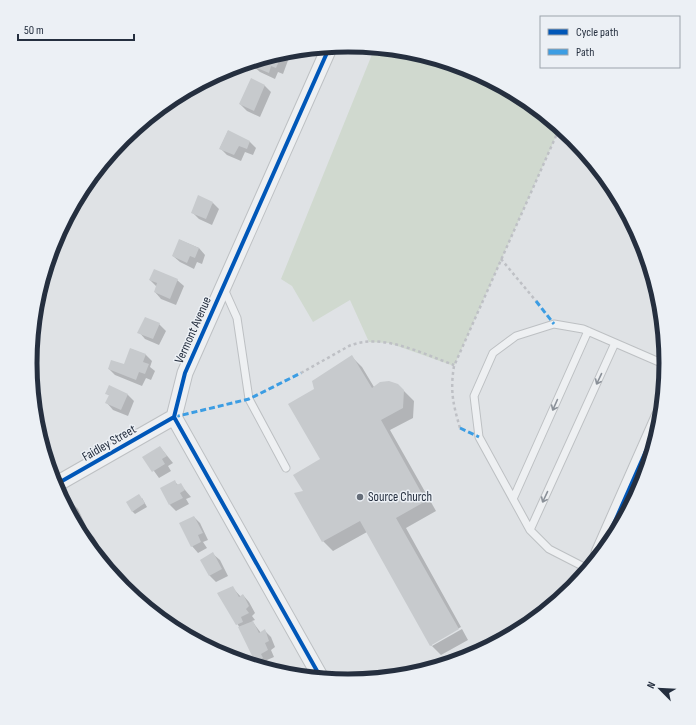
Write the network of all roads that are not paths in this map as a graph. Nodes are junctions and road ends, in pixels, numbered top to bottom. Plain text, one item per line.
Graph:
1 (327, 52) edge
2 (223, 287) junction
3 (588, 332) junction
4 (615, 343) junction
5 (659, 362) edge
6 (174, 417) junction
7 (644, 455) edge
8 (286, 468) dead end
9 (61, 482) edge
10 (513, 499) junction
11 (615, 522) edge
12 (530, 530) junction
13 (583, 567) edge
14 (318, 672) edge

1 - 2 street, Vermont Avenue
2 - 6 street, Vermont Avenue
2 - 8 lane
3 - 4 lane
3 -> 10 lane
3 - 10 lane
4 - 5 lane
4 -> 12 lane
6 - 9 street, Faidley Street
6 - 14 street
7 - 11 street
10 - 12 lane
12 - 13 lane

